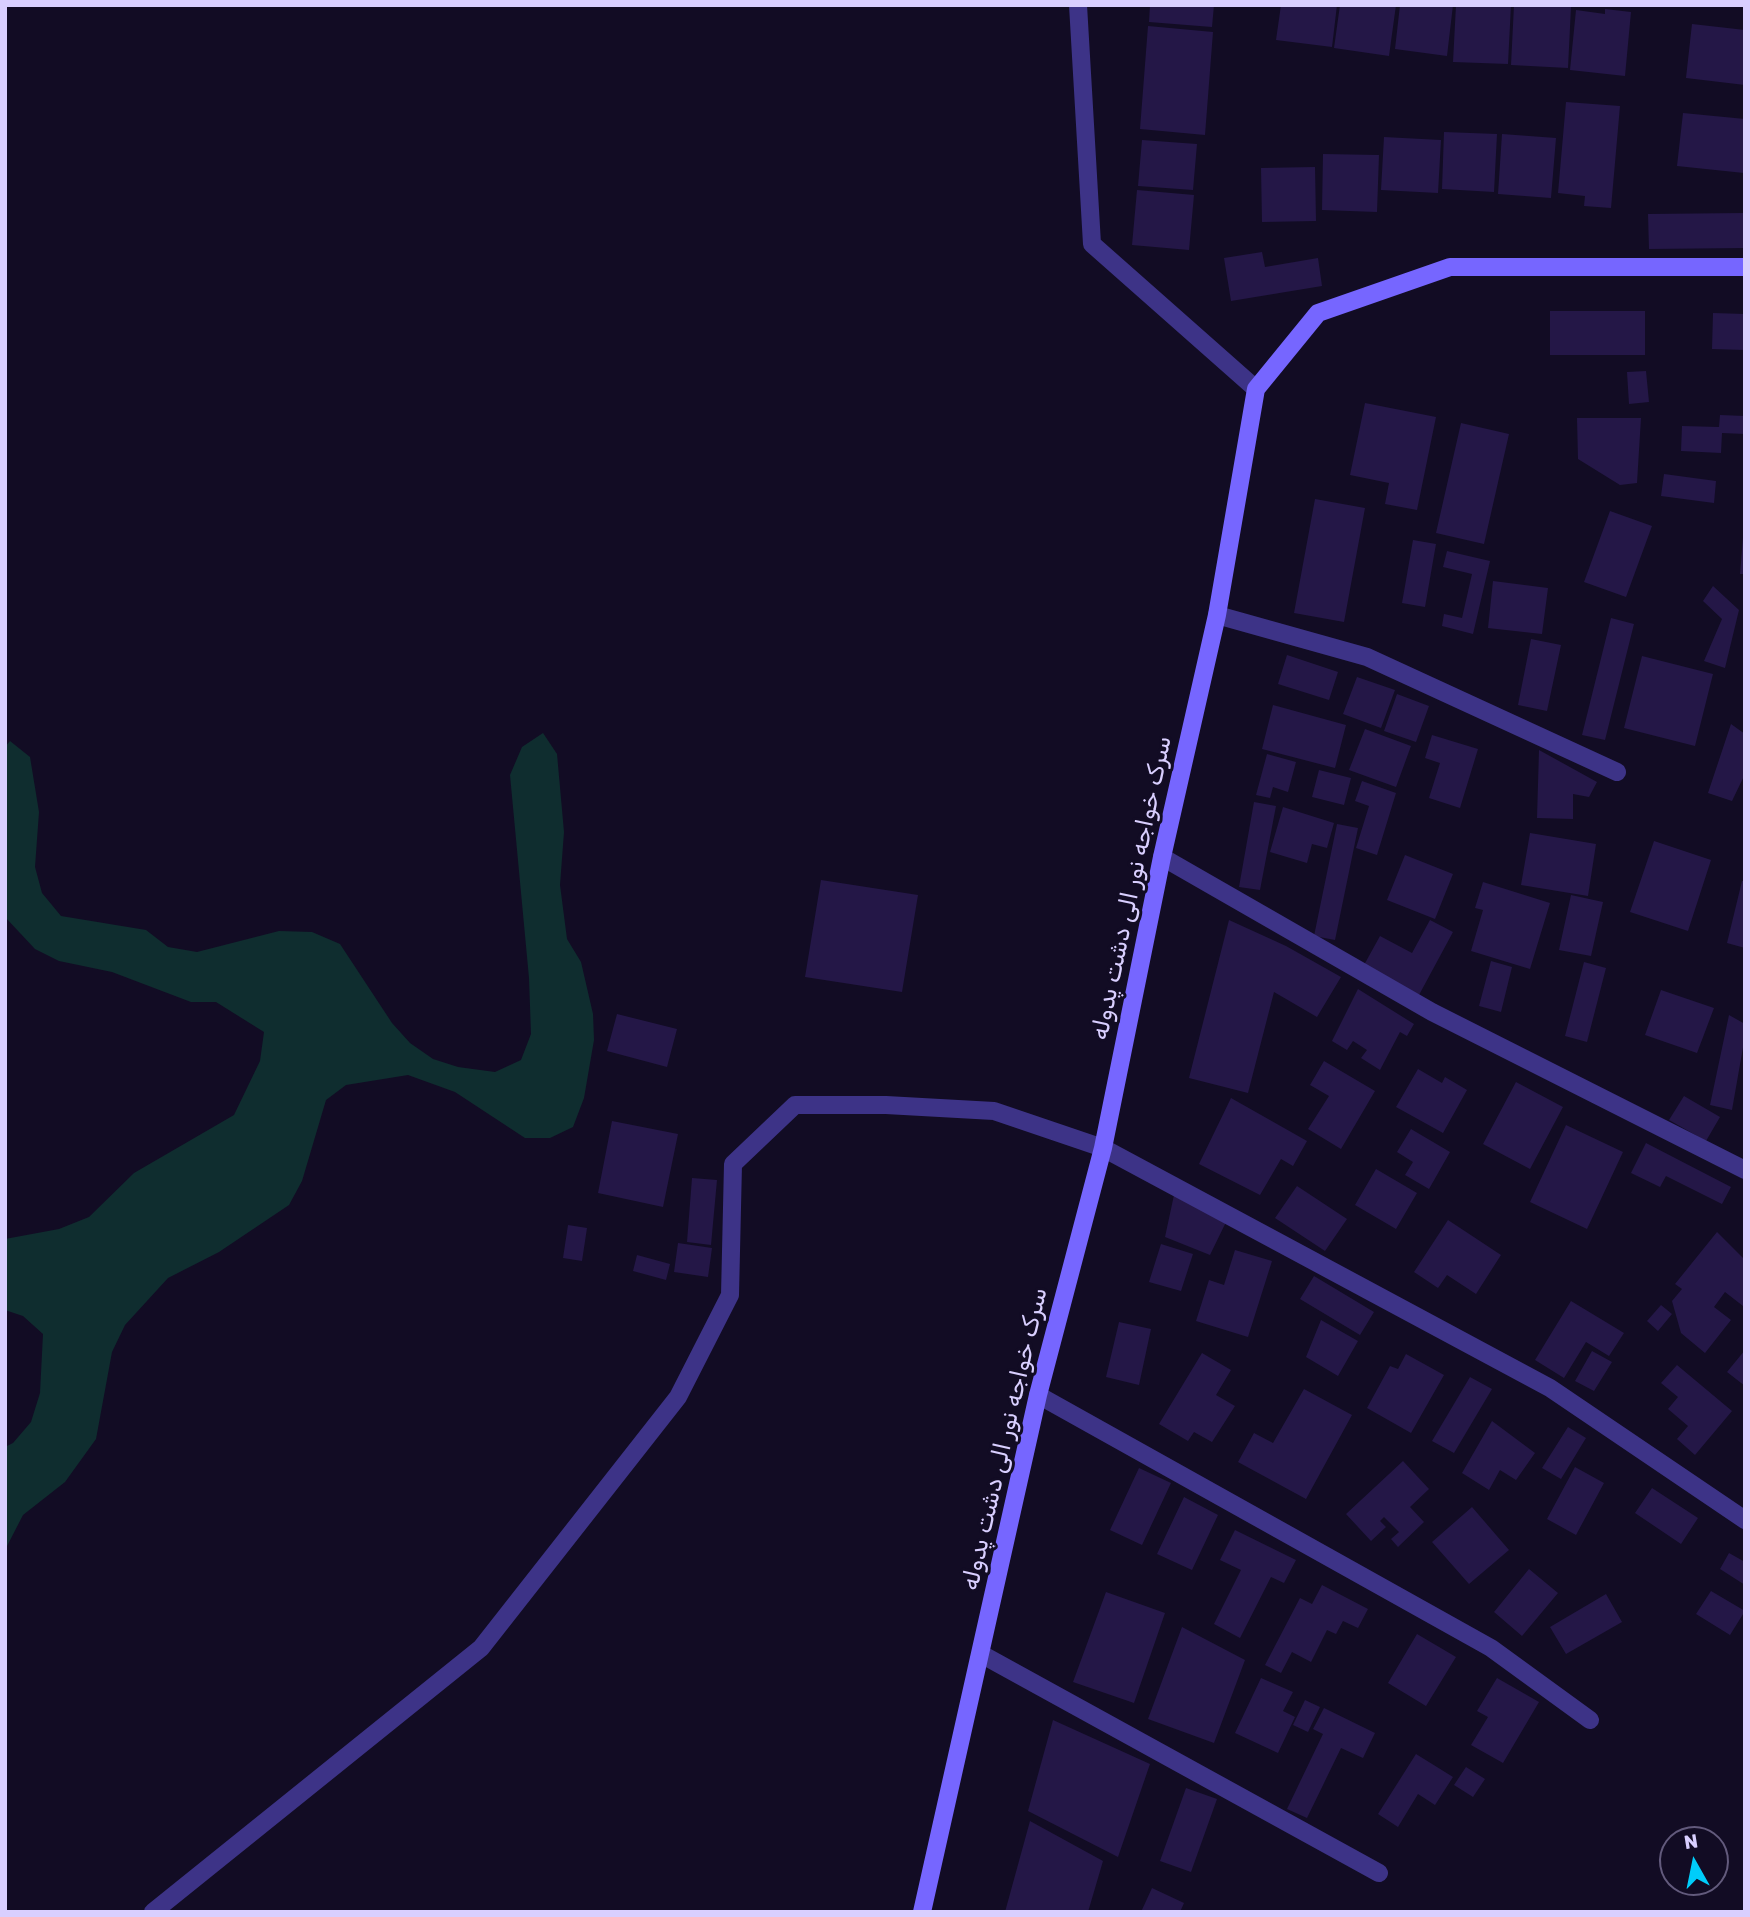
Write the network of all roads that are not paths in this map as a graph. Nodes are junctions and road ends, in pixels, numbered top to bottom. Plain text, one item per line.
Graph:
1 (1078, 5) edge
2 (1745, 267) edge
3 (1256, 389) junction
4 (1217, 615) junction
5 (1617, 772) dead end
6 (1163, 857) junction
7 (1103, 1148) junction
8 (1745, 1170) edge
9 (1038, 1395) junction
10 (1745, 1520) edge
11 (981, 1654) junction
12 (1590, 1720) dead end
13 (1379, 1873) dead end
14 (153, 1912) edge
15 (922, 1912) edge

1 - 3 street
2 - 3 main road, سرک خواجه نور الی دشت پدوله
3 - 4 main road, سرک خواجه نور الی دشت پدوله
4 - 5 street
4 - 6 main road, سرک خواجه نور الی دشت پدوله
6 - 7 main road, سرک خواجه نور الی دشت پدوله
6 - 8 street
7 - 9 main road, سرک خواجه نور الی دشت پدوله
7 - 10 street
7 - 14 street
9 - 11 main road, سرک خواجه نور الی دشت پدوله
9 - 12 street
11 - 13 street
11 - 15 main road, سرک خواجه نور الی دشت پدوله

